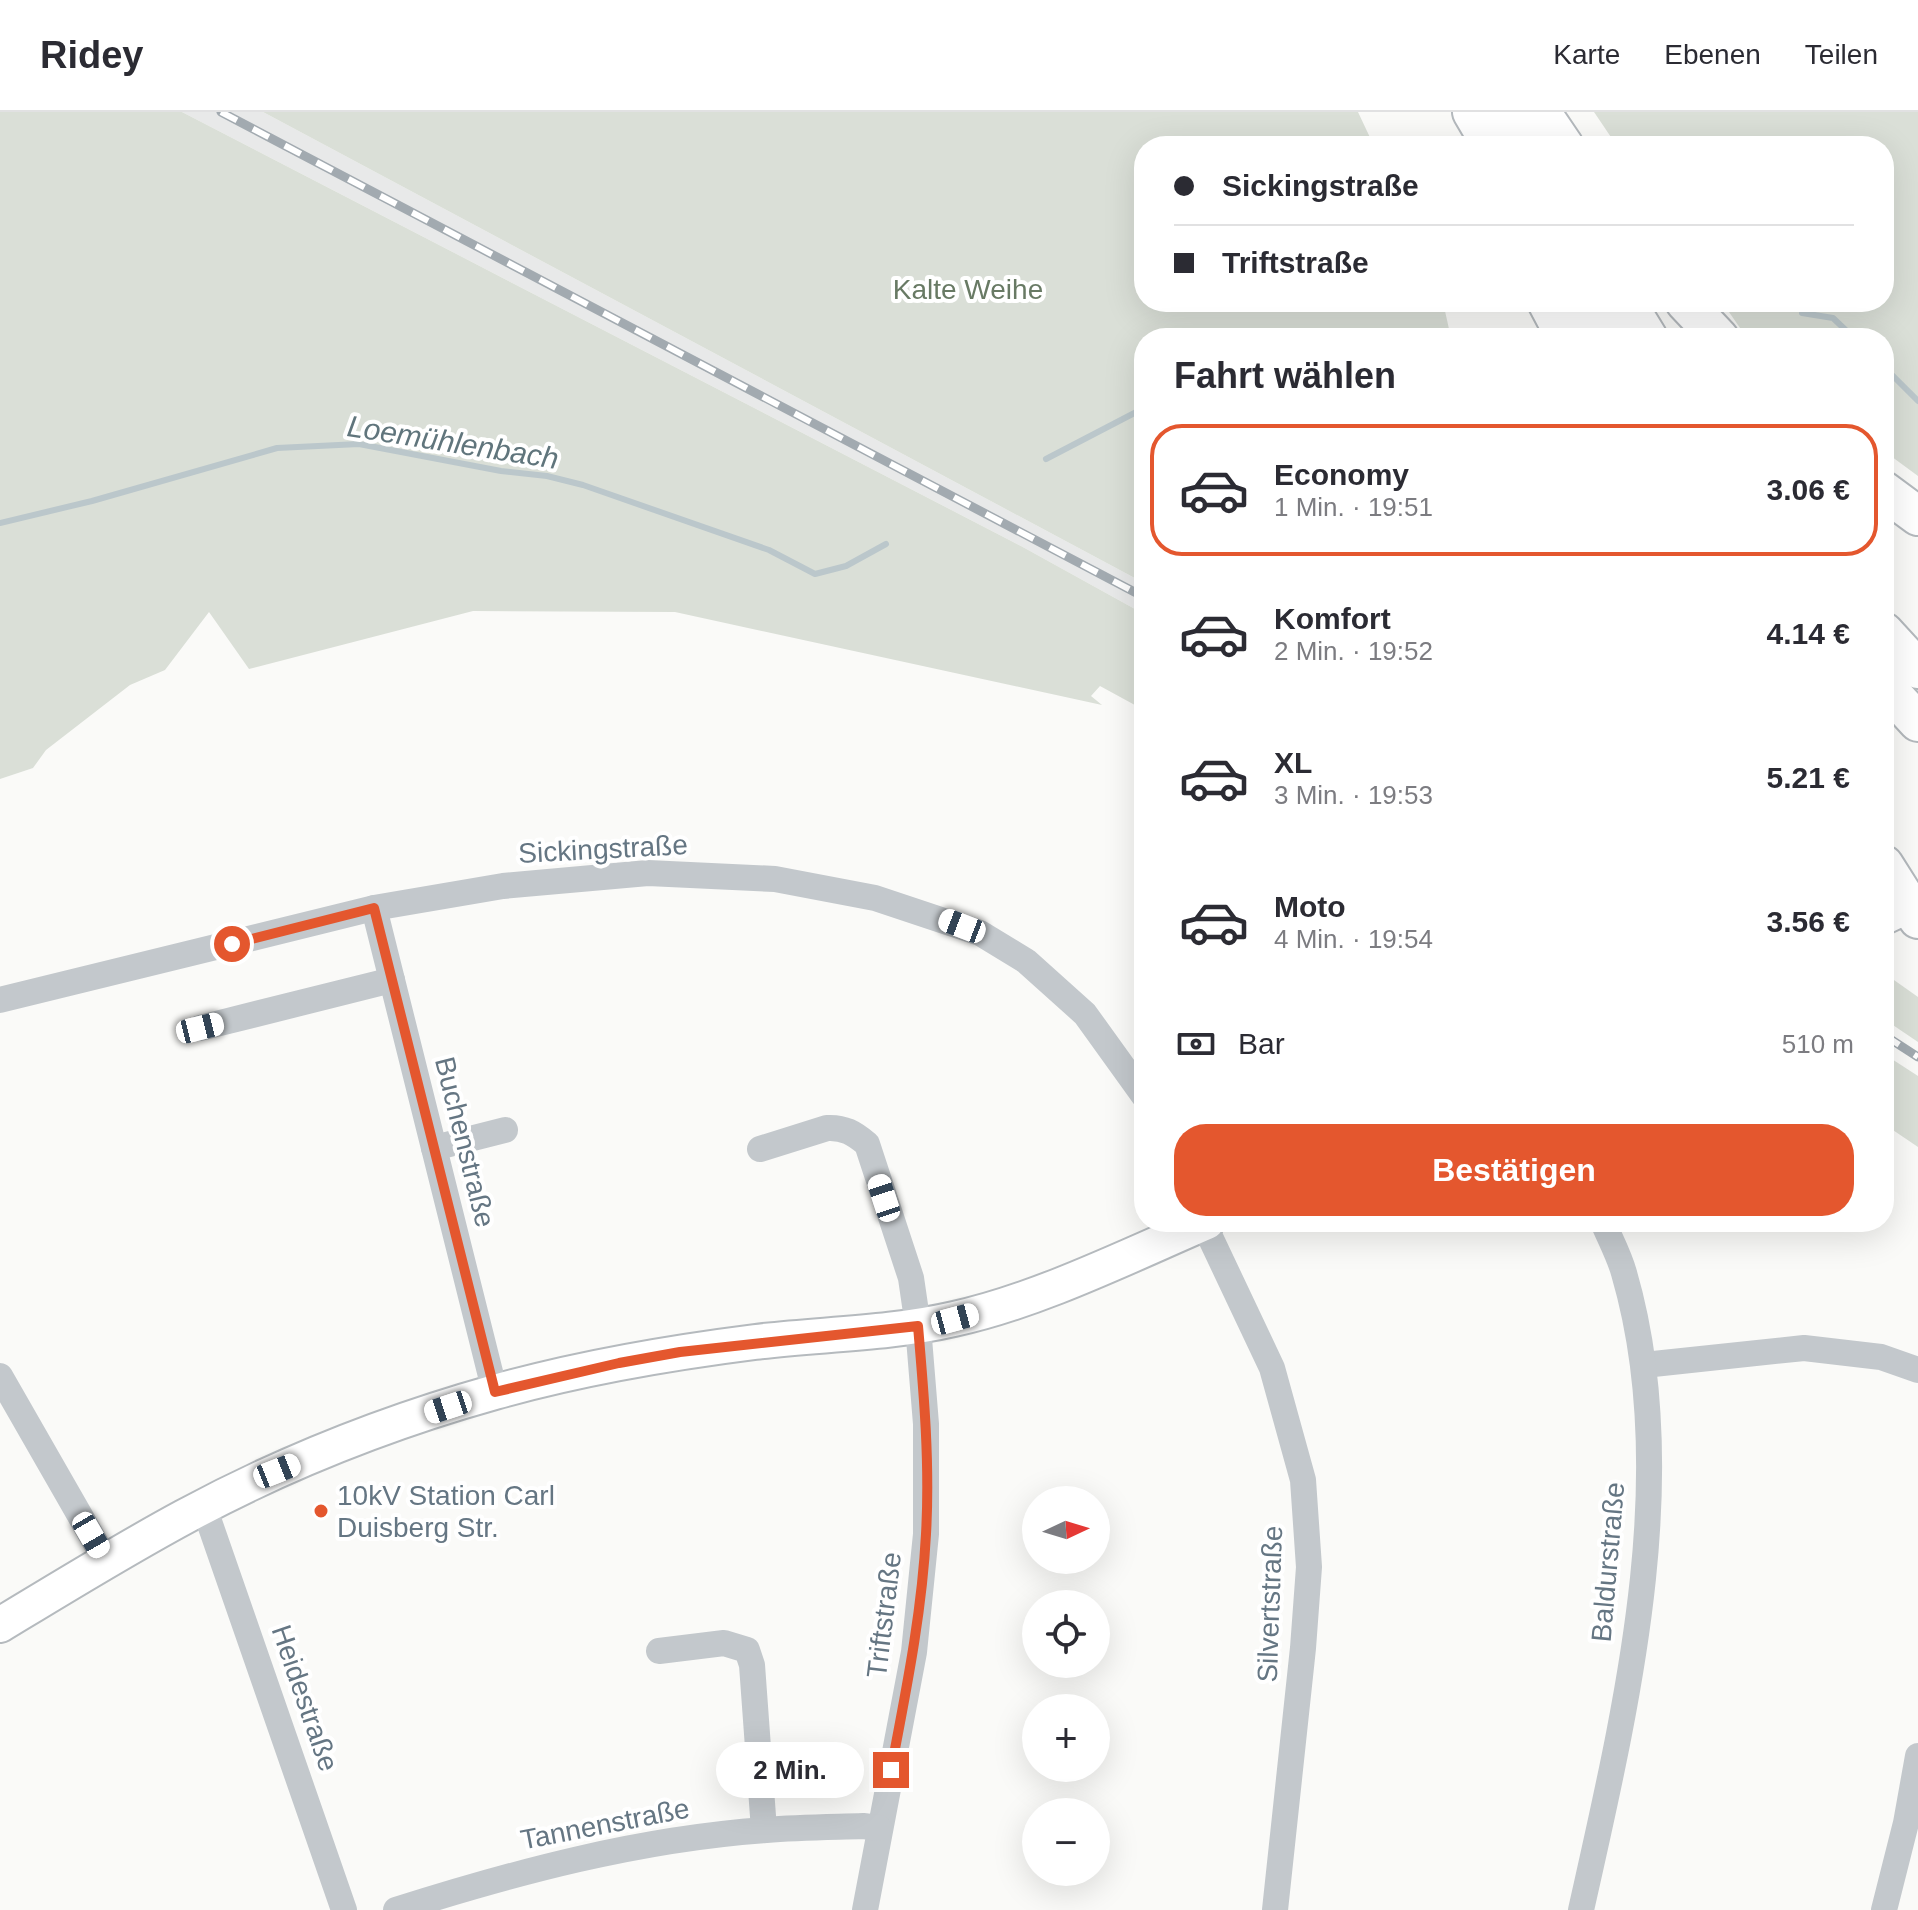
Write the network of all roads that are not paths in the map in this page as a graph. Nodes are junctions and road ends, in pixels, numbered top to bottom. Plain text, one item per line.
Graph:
1 (1452, 112) edge
2 (1472, 112) edge
3 (1511, 112) edge
4 (1541, 112) edge
5 (1464, 136) edge
6 (1486, 136) edge
7 (1525, 136) edge
8 (1557, 136) edge
9 (1694, 312) edge
10 (1710, 328) edge
11 (1894, 498) edge
12 (1918, 516) edge
13 (1894, 643) edge
14 (1918, 669) edge
15 (1894, 696) edge
16 (1918, 722) edge
17 (1894, 885) edge
18 (374, 908) junction
19 (1907, 910) edge
20 (392, 980) junction
21 (0, 1000) edge
22 (200, 1028) dead end
23 (1134, 1082) edge
24 (505, 1130) dead end
25 (434, 1148) junction
26 (760, 1149) dead end
27 (1182, 1232) edge
28 (1210, 1232) edge
29 (1607, 1232) edge
30 (918, 1326) junction
31 (1644, 1365) junction
32 (1918, 1370) edge
33 (0, 1376) edge
34 (495, 1392) junction
35 (204, 1507) junction
36 (106, 1561) junction
37 (0, 1625) edge
38 (659, 1651) dead end
39 (1918, 1756) edge
40 (879, 1828) junction
41 (764, 1830) junction
42 (344, 1910) edge
43 (396, 1910) edge
44 (865, 1910) edge
45 (1275, 1910) edge
46 (1581, 1910) edge
47 (1884, 1910) edge

1 - 5 highway
2 - 6 highway
3 - 7 highway
4 - 8 highway
9 - 10 highway
11 - 12 highway
13 - 14 highway
15 - 16 highway
17 - 19 highway
18 - 20 street, Buchenstraße
18 - 21 street, Sickingstraße
18 - 23 street, Sickingstraße
20 - 22 street
20 - 25 street, Buchenstraße
24 - 25 street
25 - 34 street, Buchenstraße
26 - 30 street, Triftstraße
27 - 30 main road
28 - 45 street, Silvertstraße
29 - 31 street, Baldurstraße
30 - 34 main road
30 - 40 street, Triftstraße
31 - 32 street
31 - 46 street, Baldurstraße
33 - 36 street
34 - 35 main road
35 - 36 main road
35 - 42 street, Heidestraße
36 - 37 main road
38 - 41 street
39 - 47 street
40 - 41 street, Tannenstraße
40 - 44 street, Triftstraße
41 - 43 street, Tannenstraße

